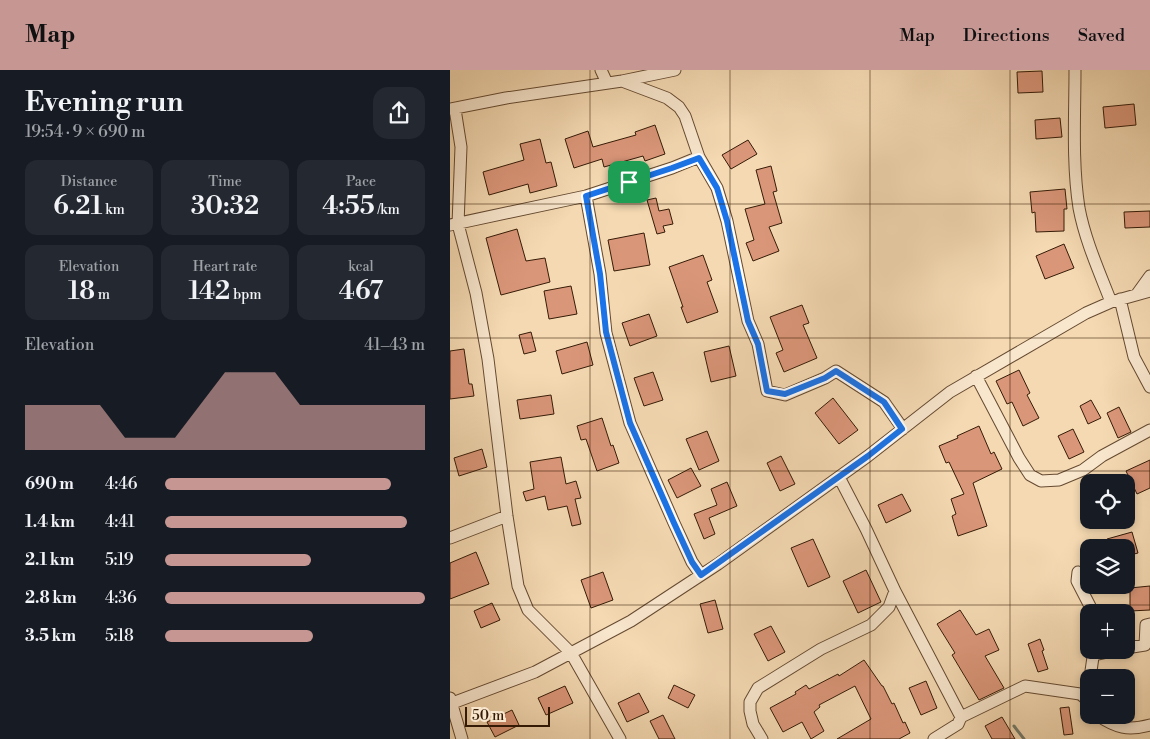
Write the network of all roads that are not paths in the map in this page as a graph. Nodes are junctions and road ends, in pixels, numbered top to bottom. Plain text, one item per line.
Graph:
1 (601, 70) edge
2 (675, 70) edge
3 (1075, 70) edge
4 (622, 80) junction
5 (607, 83) junction
6 (453, 109) edge
7 (699, 158) junction
8 (586, 196) junction
9 (454, 225) edge
10 (1150, 276) edge
11 (1150, 291) edge
12 (1137, 294) junction
13 (1116, 301) junction
14 (976, 376) junction
15 (1150, 387) edge
16 (902, 429) junction
17 (1150, 430) edge
18 (838, 477) junction
19 (507, 516) junction
20 (450, 538) edge
21 (1078, 572) dead end
22 (701, 575) junction
23 (894, 591) junction
24 (1089, 604) edge
25 (1150, 624) edge
26 (1135, 646) edge
27 (571, 653) junction
28 (1080, 694) edge
29 (451, 702) edge
30 (961, 717) junction
31 (1113, 724) edge
32 (1150, 725) edge
33 (462, 739) edge
34 (620, 739) edge
35 (762, 739) edge
36 (934, 739) edge

1 - 5 street
2 - 4 street
3 - 13 street
4 - 5 street
4 - 7 street
5 - 6 street
6 - 9 street
7 - 8 street
7 - 16 street
8 - 9 street
8 - 22 street
9 - 19 street
10 - 12 street
11 - 12 street
12 - 13 street
13 - 14 street
13 - 15 street
14 - 16 street
14 - 17 street
16 - 18 street
18 - 22 street
18 - 23 street
19 - 20 street
19 - 27 street
21 - 24 street
22 - 27 street
23 - 30 street
23 - 35 street
25 - 26 street
27 - 29 street
27 - 34 street
28 - 30 street
29 - 33 street
30 - 36 street
31 - 32 street

